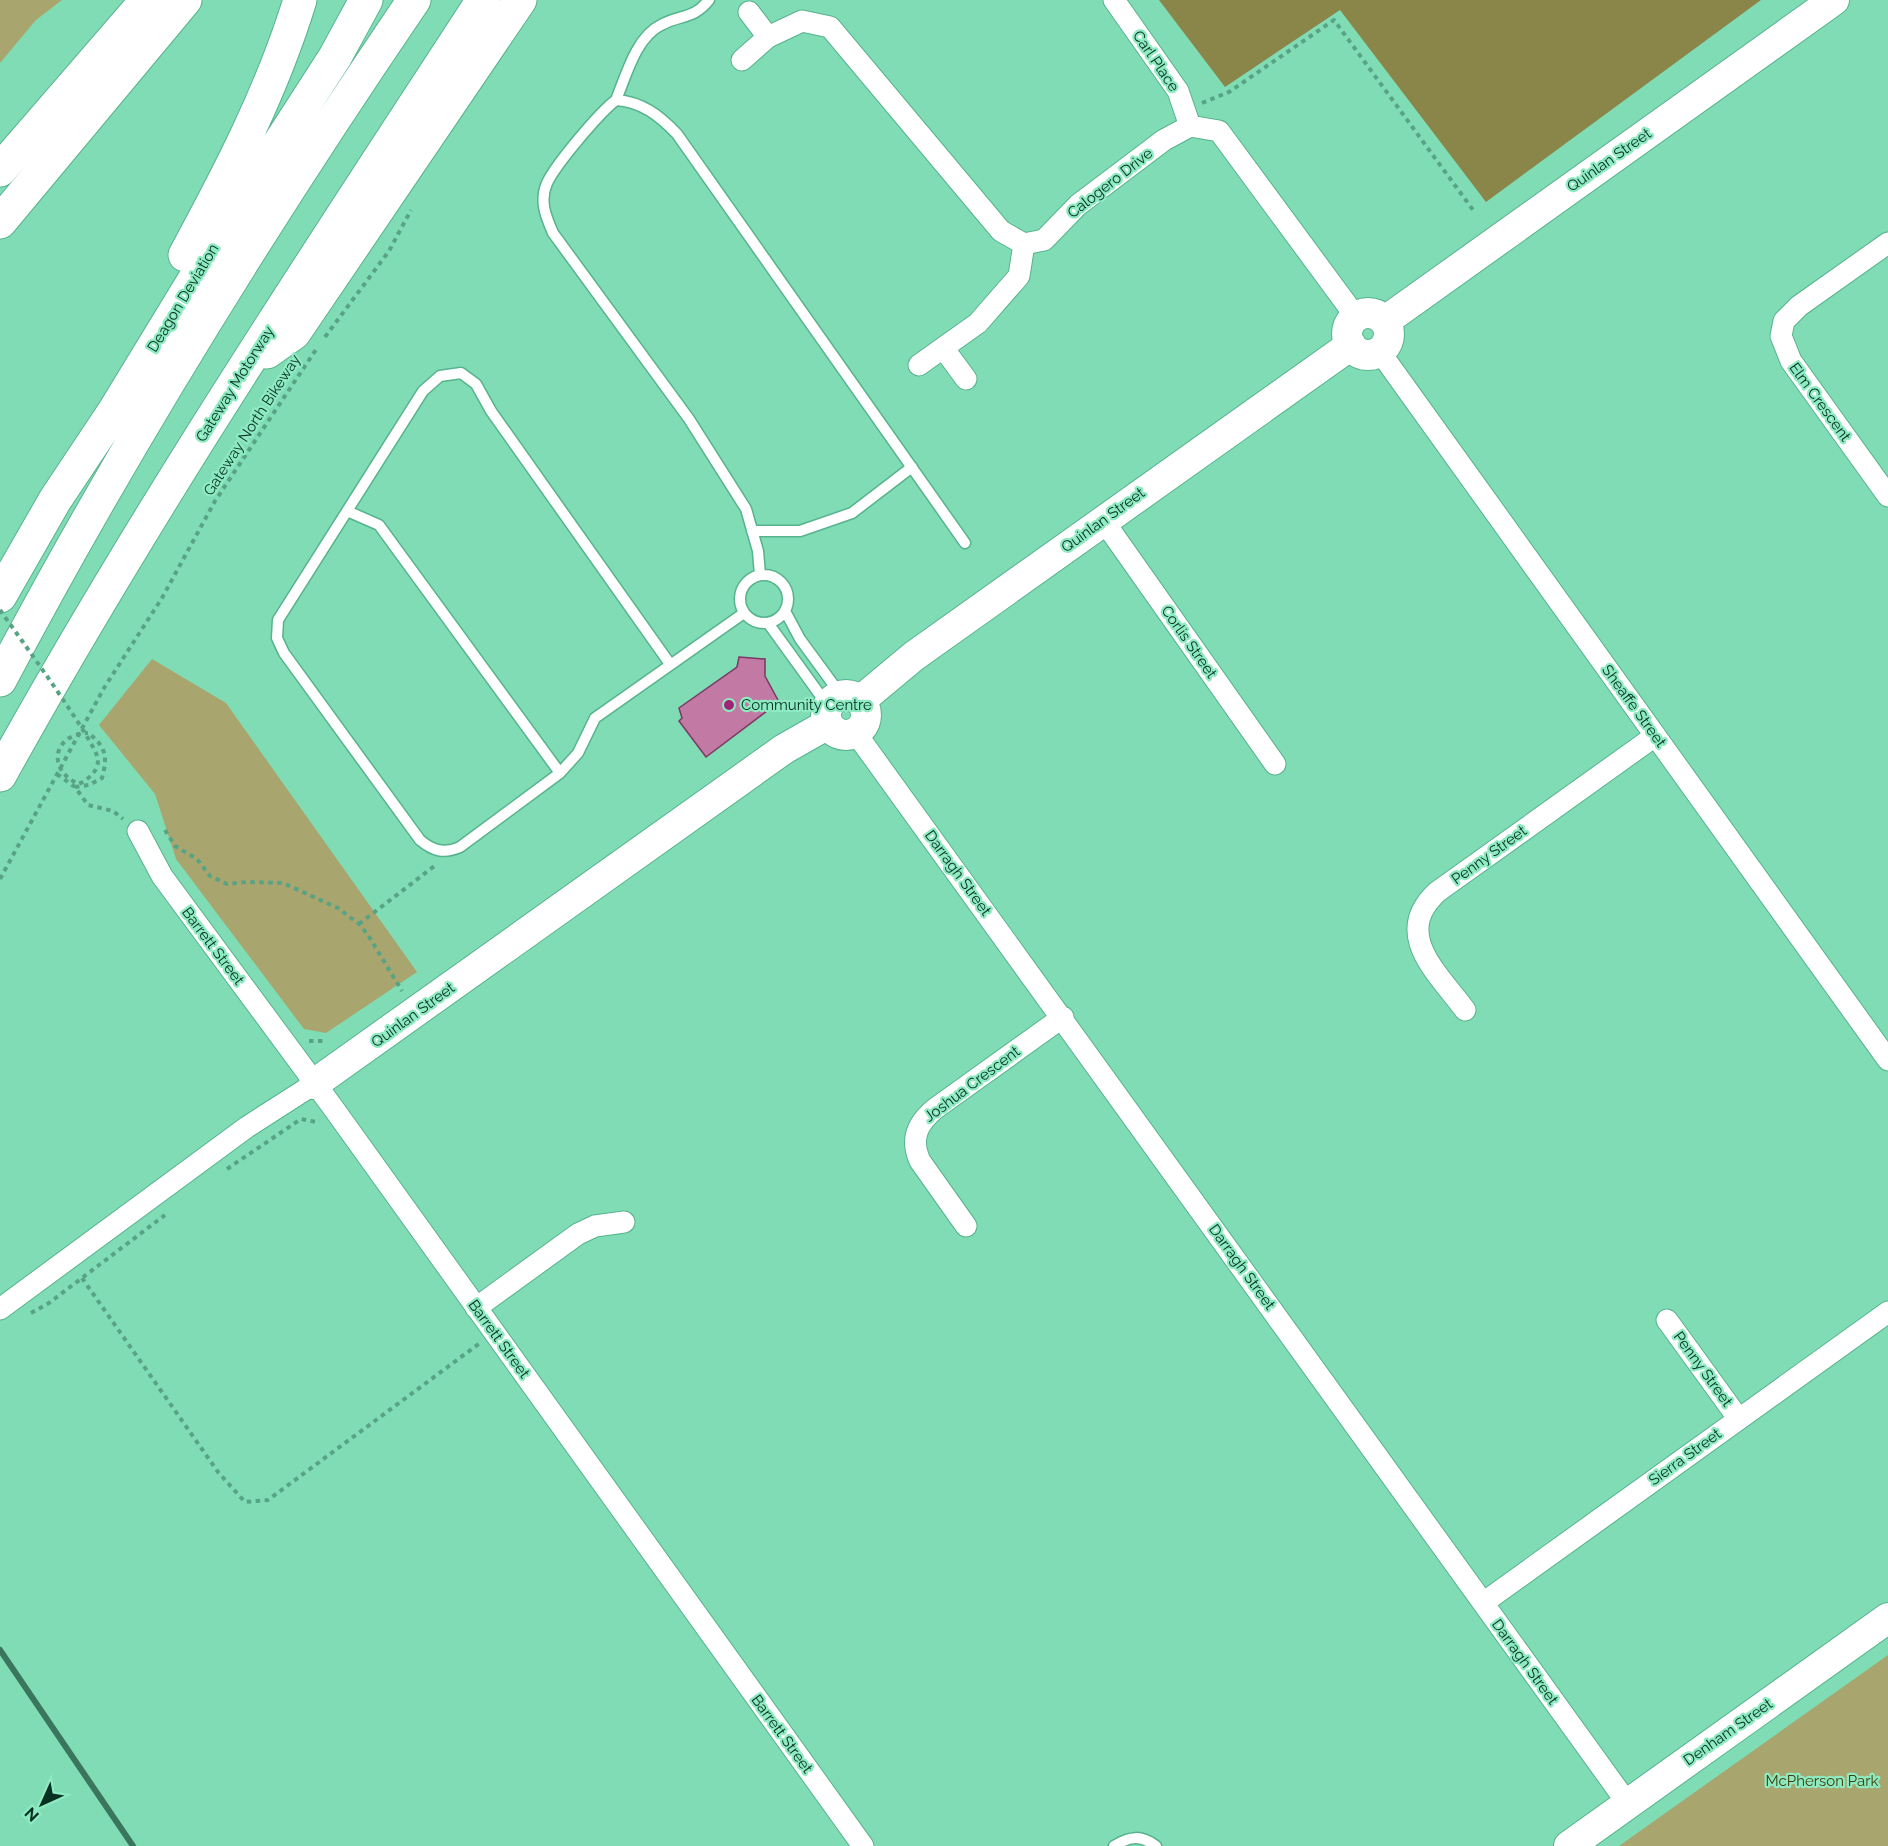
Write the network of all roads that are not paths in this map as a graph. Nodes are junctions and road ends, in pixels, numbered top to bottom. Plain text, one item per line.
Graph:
1 (147, 0) edge
2 (185, 0) edge
3 (300, 0) edge
4 (366, 0) edge
5 (414, 0) edge
6 (483, 0) edge
7 (520, 0) edge
8 (709, 0) edge
9 (1114, 0) edge
10 (1834, 0) edge
11 (748, 12) dead end
12 (768, 37) junction
13 (742, 60) dead end
14 (616, 100) junction
15 (1187, 118) junction
16 (0, 170) edge
17 (0, 222) edge
18 (1024, 243) junction
19 (1888, 243) edge
20 (1385, 321) junction
21 (1353, 331) junction
22 (944, 348) junction
23 (1380, 352) junction
24 (919, 365) dead end
25 (244, 369) junction
26 (966, 379) dead end
27 (912, 467) junction
28 (1888, 496) edge
29 (55, 500) junction
30 (347, 511) junction
31 (1103, 520) junction
32 (752, 531) junction
33 (965, 543) dead end
34 (760, 575) junction
35 (0, 596) edge
36 (785, 611) junction
37 (744, 613) junction
38 (768, 623) junction
39 (669, 664) junction
40 (0, 680) edge
41 (842, 712) junction
42 (1655, 736) junction
43 (1275, 764) dead end
44 (561, 773) junction
45 (0, 775) edge
46 (138, 831) road end
47 (1465, 1010) dead end
48 (1063, 1017) junction
49 (1888, 1060) edge
50 (315, 1084) junction
51 (624, 1222) dead end
52 (966, 1226) dead end
53 (476, 1308) junction
54 (0, 1309) edge
55 (1888, 1312) edge
56 (1667, 1320) dead end
57 (1738, 1418) junction
58 (1483, 1603) junction
59 (1888, 1618) edge
60 (1628, 1804) junction
61 (863, 1846) edge
62 (1114, 1846) edge
63 (1156, 1846) edge
64 (1569, 1846) edge

1 - 16 highway
2 - 17 highway
3 - 29 highway
4 - 29 highway, Deagon Deviation
5 - 40 highway
6 - 25 highway, Gateway Motorway
7 - 25 highway
8 - 14 lane
9 - 15 street, Carl Place
10 - 20 street, Quinlan Street
11 - 12 street
12 - 13 street
12 - 18 street
14 - 27 lane
14 - 32 lane
15 - 18 street, Calogero Drive
15 - 21 street
18 - 22 street
19 - 28 street, Elm Crescent
20 - 21 street
20 - 23 street
21 - 23 street
21 - 31 street, Quinlan Street
22 - 24 street
22 - 26 street
23 - 42 street, Sheaffe Street
25 - 45 highway, Gateway Motorway
27 - 32 lane
27 - 33 lane
29 - 35 highway, Deagon Deviation
30 - 39 lane
30 - 44 lane
30 - 44 lane
31 - 41 street, Quinlan Street
31 - 43 street, Corlis Street
32 - 34 lane
34 - 36 lane
34 - 37 lane
36 - 38 lane
36 - 41 lane
37 - 38 lane
37 - 39 lane
38 - 41 lane
39 - 44 lane
41 - 48 street, Darragh Street
41 - 50 street, Quinlan Street
42 - 47 street, Penny Street
42 - 49 street, Sheaffe Street
46 - 50 street, Barrett Street
48 - 52 street, Joshua Crescent
48 - 58 street, Darragh Street
50 - 53 street, Barrett Street
50 - 54 street, Quinlan Street
51 - 53 street
53 - 61 street, Barrett Street
55 - 57 street, Sierra Street
56 - 57 street, Penny Street
57 - 58 street, Sierra Street
58 - 60 street, Darragh Street
59 - 60 street, Denham Street
60 - 64 street, Denham Street
62 - 63 lane

